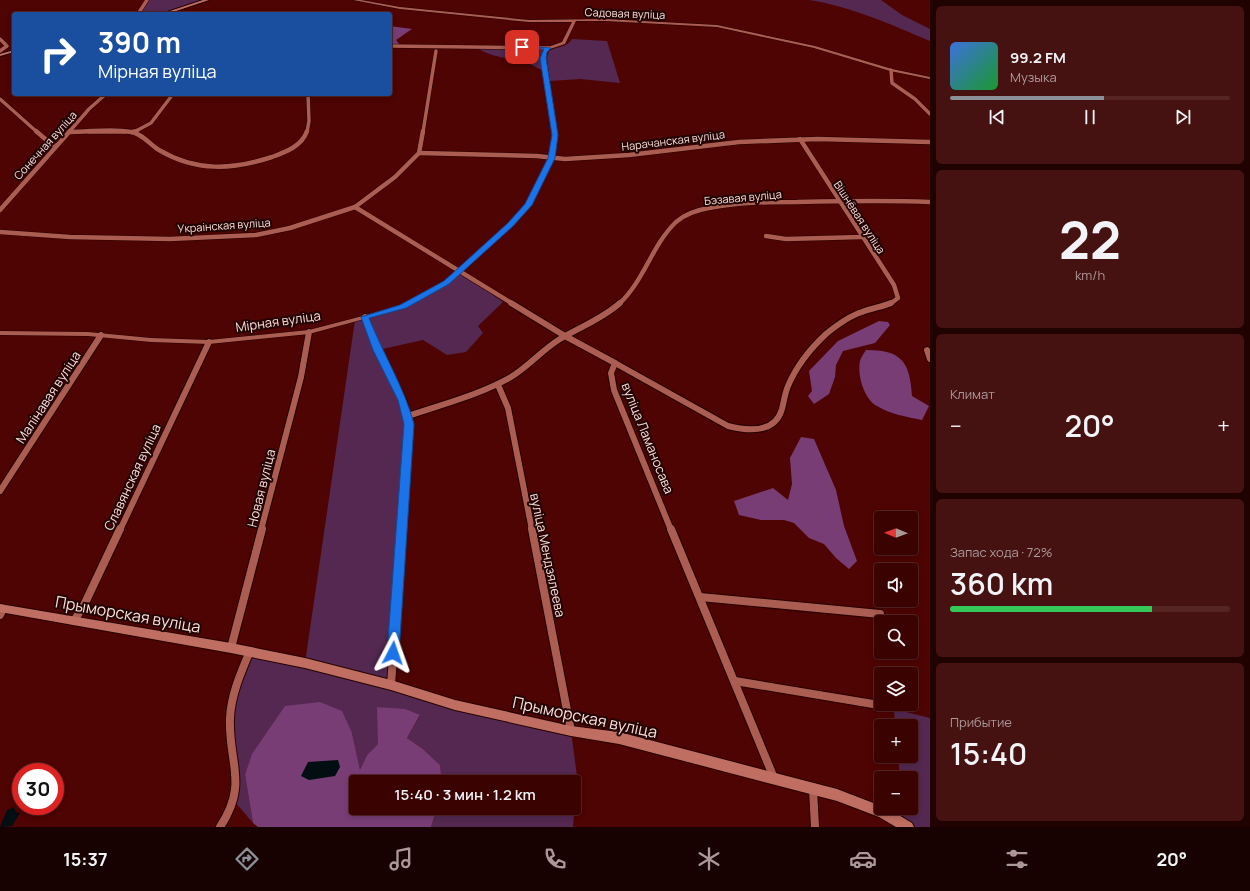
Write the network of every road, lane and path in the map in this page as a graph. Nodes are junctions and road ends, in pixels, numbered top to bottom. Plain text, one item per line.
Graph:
1 (147, 0) edge
2 (207, 0) edge
3 (355, 0) edge
4 (139, 12) edge
5 (169, 12) edge
6 (576, 20) junction
7 (0, 39) edge
8 (392, 46) edge
9 (549, 48) junction
10 (0, 51) edge
11 (436, 51) dead end
12 (12, 52) edge
13 (0, 55) edge
14 (890, 70) junction
15 (930, 78) edge
16 (104, 96) edge
17 (172, 96) edge
18 (308, 96) edge
19 (0, 99) edge
20 (930, 114) edge
21 (70, 132) junction
22 (132, 132) junction
23 (800, 140) junction
24 (930, 142) edge
25 (56, 146) junction
26 (419, 153) junction
27 (552, 158) junction
28 (839, 201) junction
29 (930, 202) edge
30 (355, 207) junction
31 (0, 210) edge
32 (0, 232) edge
33 (766, 236) dead end
34 (862, 237) junction
35 (459, 271) junction
36 (365, 317) junction
37 (309, 332) junction
38 (0, 333) edge
39 (101, 336) junction
40 (565, 336) junction
41 (209, 342) junction
42 (927, 350) dead end
43 (930, 360) edge
44 (615, 362) junction
45 (498, 385) junction
46 (408, 416) junction
47 (0, 491) edge
48 (700, 597) junction
49 (1, 610) edge
50 (880, 614) dead end
51 (74, 621) junction
52 (231, 648) junction
53 (250, 651) junction
54 (735, 681) junction
55 (391, 685) junction
56 (874, 704) edge
57 (571, 731) junction
58 (774, 778) junction
59 (813, 789) junction
60 (220, 827) edge
61 (815, 827) edge
62 (908, 827) edge

1 - 4 street
2 - 5 main road
3 - 6 street, Садовая вуліца
6 - 9 street
6 - 14 street, Садовая вуліца
7 - 10 street
8 - 9 street
9 - 27 street, Мірная вуліца
11 - 26 street
12 - 13 main road
14 - 15 street, Садовая вуліца
14 - 20 street
16 - 21 street, Сонечная вуліца
17 - 22 street
18 - 22 street
19 - 25 street
21 - 22 street
21 - 25 street, Сонечная вуліца
23 - 24 street, Нарачанская вуліца
23 - 27 street, Нарачанская вуліца
23 - 28 street, Вішнёвая вуліца
25 - 31 street, Сонечная вуліца
26 - 27 street, Нарачанская вуліца
26 - 30 street, Украінская вуліца
27 - 35 street, Мірная вуліца
28 - 29 street, Бэзавая вуліца
28 - 34 street, Вішнёвая вуліца
28 - 40 street, Бэзавая вуліца
30 - 32 street, Украінская вуліца
30 - 35 street
33 - 34 street
34 - 44 street, Вішнёвая вуліца
35 - 36 street, Мірная вуліца
35 - 40 street
36 - 37 street, Мірная вуліца
36 - 46 street
37 - 41 street, Мірная вуліца
37 - 52 street, Новая вуліца
38 - 39 street, Мірная вуліца
39 - 41 street, Мірная вуліца
39 - 47 street, Малінавая вуліца
40 - 44 street
40 - 45 street, Бэзавая вуліца
41 - 51 street, Славянская вуліца
42 - 43 street
44 - 48 street, вуліца Ламаносава
45 - 46 street, Бэзавая вуліца
45 - 57 street, вуліца Мендзялеева
46 - 55 street
48 - 50 street
48 - 54 street, вуліца Ламаносава
49 - 51 main road, Прыморская вуліца
51 - 52 main road, Прыморская вуліца
52 - 53 main road, Прыморская вуліца
53 - 55 main road, Прыморская вуліца
53 - 60 street
54 - 56 street
54 - 58 street, вуліца Ламаносава
55 - 57 main road, Прыморская вуліца
57 - 58 main road, Прыморская вуліца
58 - 59 main road, Прыморская вуліца
59 - 61 street
59 - 62 main road, Прыморская вуліца

